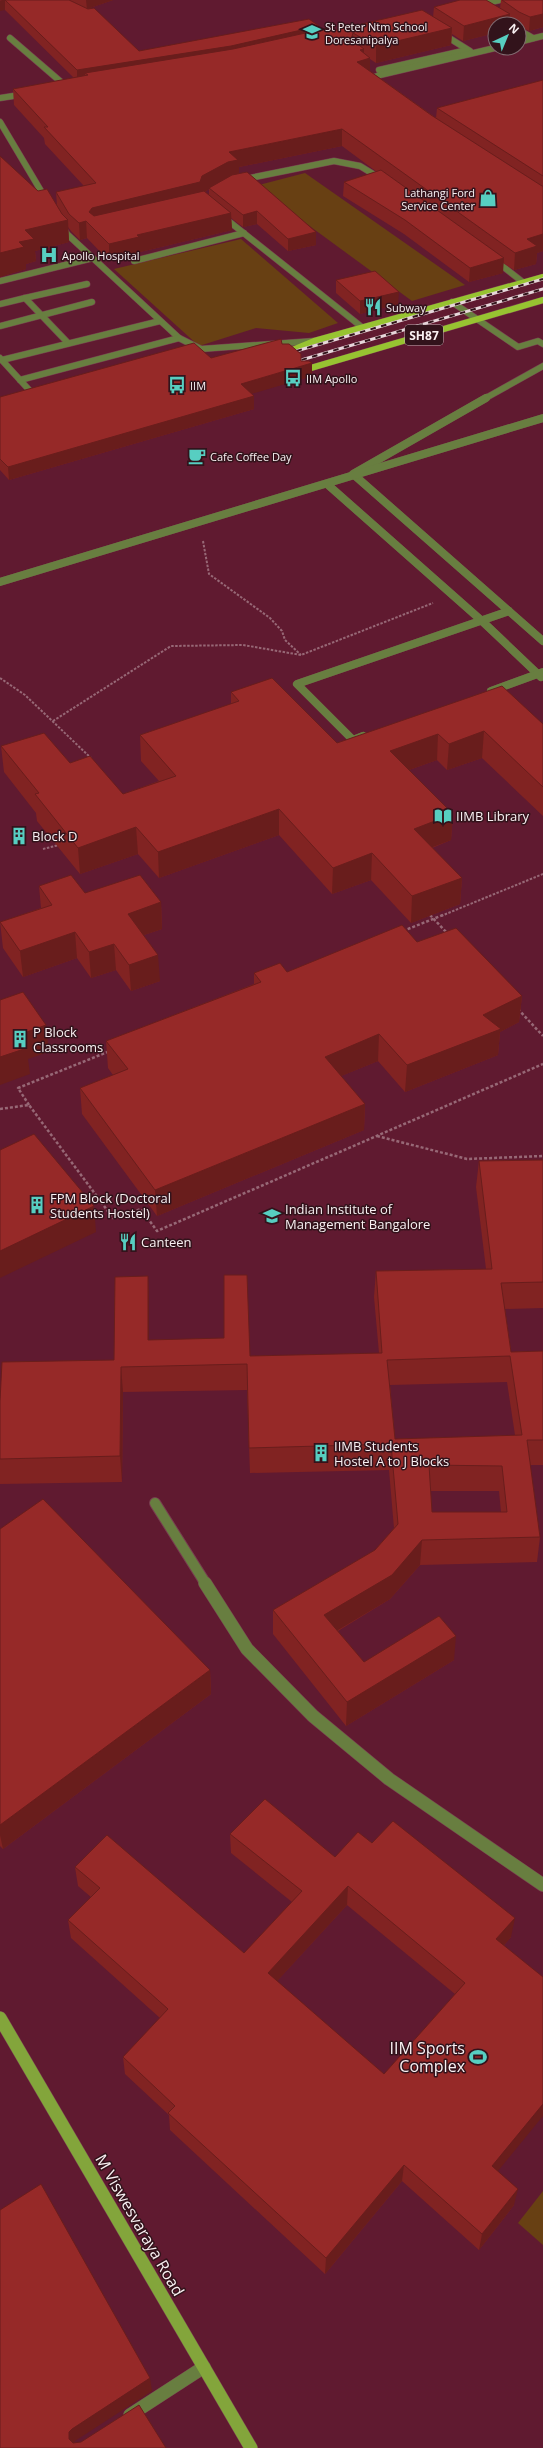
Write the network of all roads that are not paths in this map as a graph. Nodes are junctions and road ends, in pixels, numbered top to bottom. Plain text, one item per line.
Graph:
1 (500, 0) edge
2 (479, 5) junction
3 (471, 7) edge
4 (488, 11) edge
5 (436, 30) edge
6 (527, 35) edge
7 (543, 36) edge
8 (10, 38) dead end
9 (533, 38) junction
10 (527, 40) edge
11 (487, 49) edge
12 (470, 51) junction
13 (373, 66) dead end
14 (381, 72) junction
15 (76, 87) edge
16 (378, 87) edge
17 (68, 88) junction
18 (60, 89) edge
19 (30, 94) edge
20 (0, 98) edge
21 (0, 122) edge
22 (230, 182) edge
23 (387, 183) edge
24 (51, 208) edge
25 (216, 211) edge
26 (59, 221) edge
27 (244, 233) junction
28 (489, 256) edge
29 (93, 258) junction
30 (134, 261) dead end
31 (543, 277) edge
32 (0, 281) edge
33 (524, 282) junction
34 (87, 284) dead end
35 (25, 298) junction
36 (543, 300) edge
37 (92, 302) dead end
38 (452, 302) junction
39 (0, 304) edge
40 (41, 316) junction
41 (476, 319) junction
42 (160, 321) junction
43 (0, 326) edge
44 (363, 328) junction
45 (179, 338) junction
46 (314, 341) junction
47 (542, 342) edge
48 (68, 343) junction
49 (285, 353) edge
50 (1, 359) edge
51 (543, 366) edge
52 (304, 370) edge
53 (20, 380) junction
54 (46, 390) edge
55 (543, 418) edge
56 (353, 474) junction
57 (327, 484) junction
58 (0, 582) edge
59 (509, 611) junction
60 (482, 621) junction
61 (543, 641) edge
62 (541, 675) edge
63 (486, 692) edge
64 (375, 732) edge
65 (155, 1503) dead end
66 (543, 1885) edge
67 (0, 2018) edge
68 (204, 2367) junction
69 (119, 2422) edge
70 (251, 2448) edge

1 - 2 street
2 - 3 street
2 - 4 street
5 - 12 street
6 - 9 street
7 - 9 street
8 - 17 street
9 - 10 street
11 - 12 street
12 - 14 street
13 - 14 street
14 - 16 street
15 - 17 street
17 - 18 street
19 - 20 street
21 - 24 street
22 - 23 street
25 - 27 street
26 - 29 street
27 - 30 street
27 - 44 street
28 - 33 street
29 - 32 street
29 - 42 street
31 - 33 main road, SH87
33 - 38 main road, SH87
34 - 35 street
35 - 39 street
35 - 40 street
36 - 41 main road, SH87
37 - 40 street
38 - 41 street
38 - 44 main road, SH87
40 - 43 street
40 - 48 street
41 - 47 street
41 - 52 main road, SH87
42 - 45 street
42 - 48 street
44 - 46 main road, SH87
45 - 46 street
45 - 53 street
46 - 49 main road, SH87
48 - 50 street
50 - 53 street
51 - 56 street
53 - 54 street
55 - 56 street
56 - 57 street
56 - 59 street
57 - 58 street
57 - 60 street
59 - 60 street
59 - 61 street
60 - 62 street
60 - 64 street
62 - 63 street
65 - 66 street
67 - 68 street, M Viswesvaraya Road
68 - 69 street
68 - 70 street, M Viswesvaraya Road

